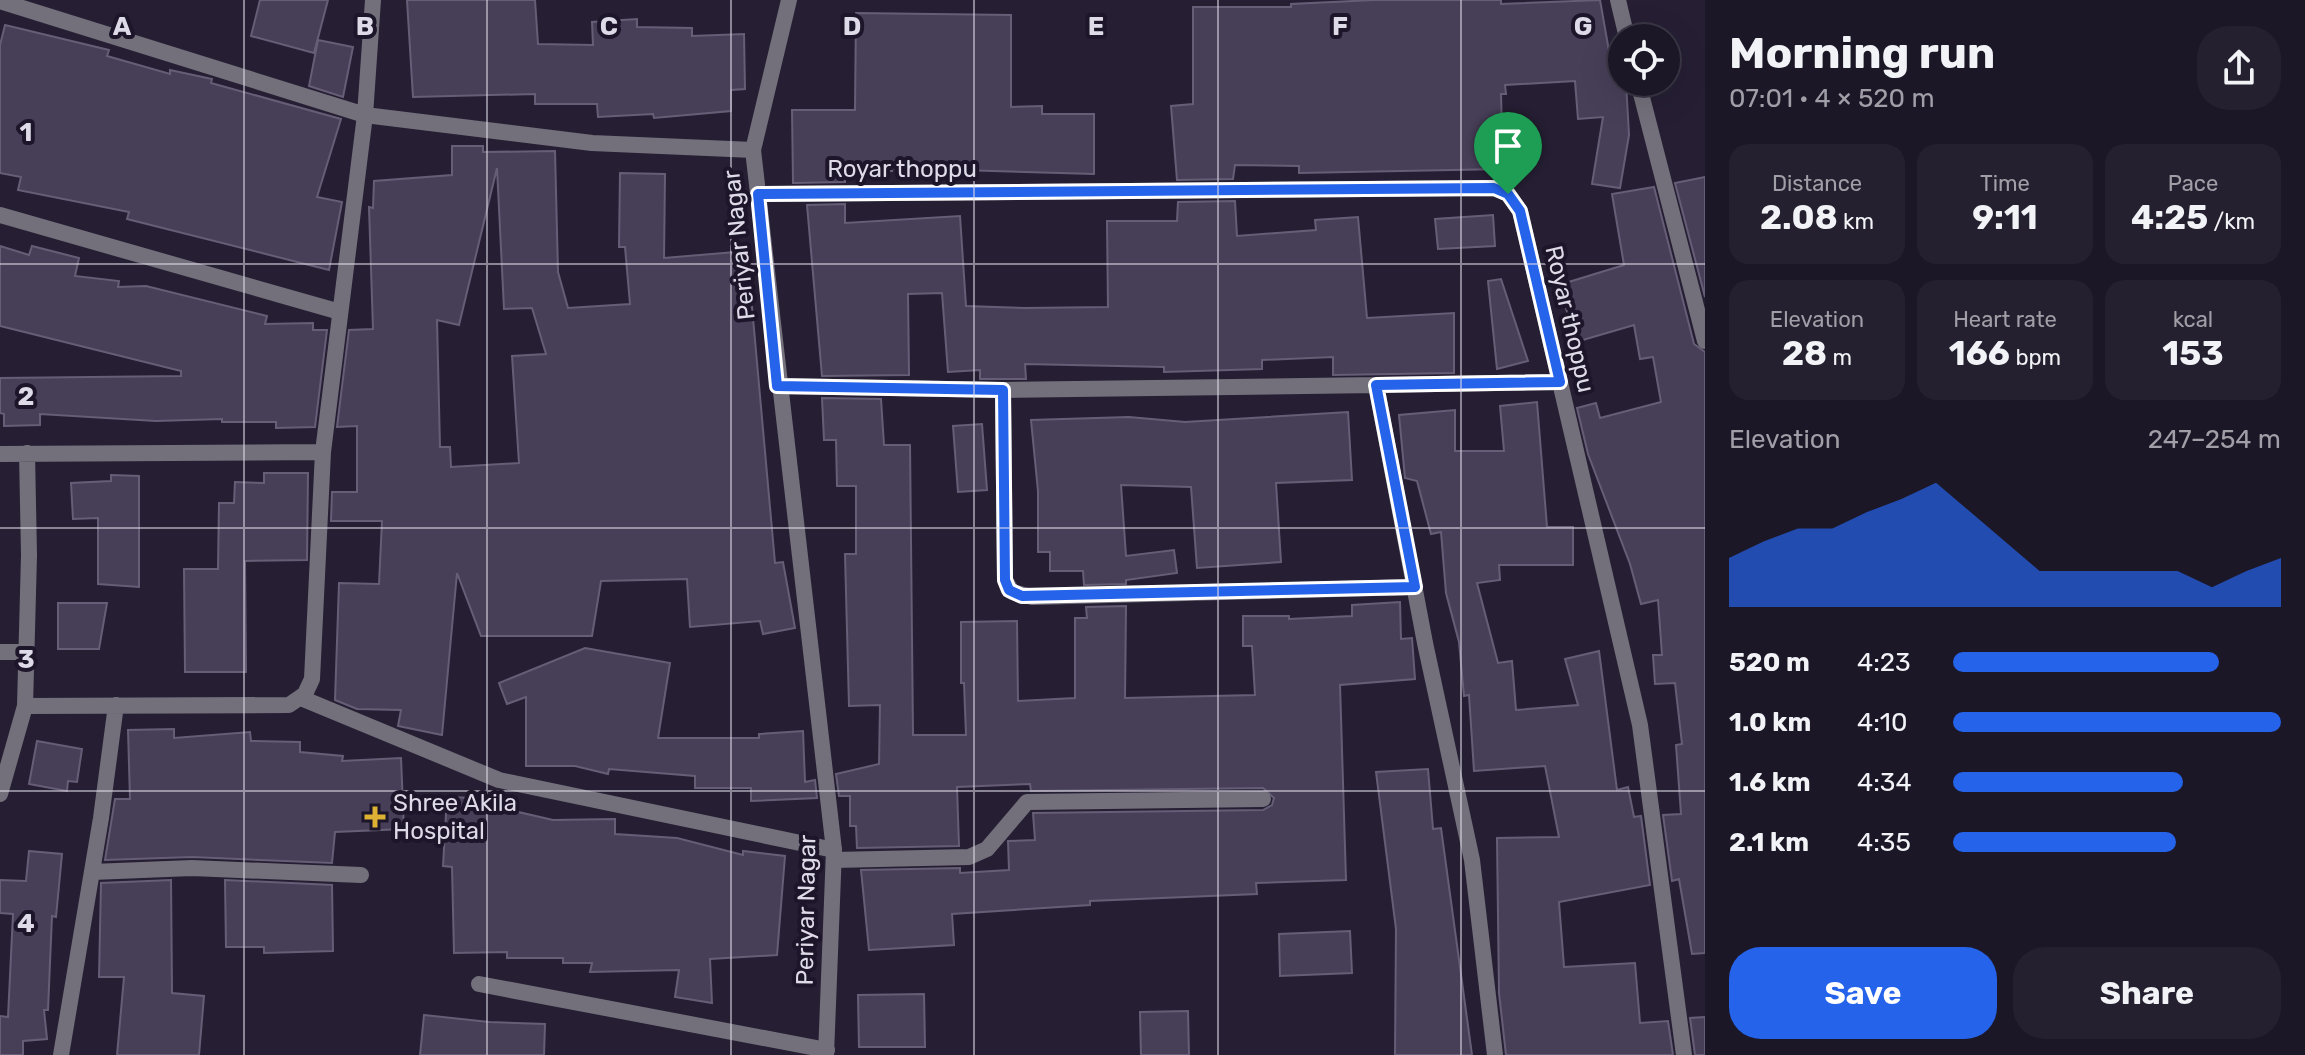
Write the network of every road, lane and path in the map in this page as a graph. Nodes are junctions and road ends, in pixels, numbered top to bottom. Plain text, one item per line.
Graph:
1 (373, 0) edge
2 (789, 0) edge
3 (1618, 0) edge
4 (0, 1) edge
5 (1624, 24) edge
6 (1642, 96) edge
7 (365, 115) junction
8 (753, 150) junction
9 (758, 194) junction
10 (0, 215) edge
11 (340, 312) junction
12 (1705, 341) edge
13 (1560, 382) junction
14 (1376, 385) junction
15 (777, 386) junction
16 (1003, 390) junction
17 (323, 452) junction
18 (27, 453) junction
19 (0, 454) edge
20 (1415, 587) junction
21 (0, 652) edge
22 (26, 652) junction
23 (301, 698) junction
24 (116, 705) junction
25 (25, 706) junction
26 (0, 794) edge
27 (1263, 799) dead end
28 (834, 855) junction
29 (92, 872) junction
30 (361, 875) dead end
31 (479, 984) dead end
32 (826, 1052) edge
33 (61, 1055) edge
34 (1495, 1055) edge
35 (1684, 1055) edge

1 - 7 street
2 - 8 street
3 - 5 street
4 - 7 street, Periyar Nagar
6 - 12 street
7 - 8 street, Periyar Nagar
7 - 11 street
8 - 9 street, Periyar Nagar
9 - 13 street, Royar thoppu
9 - 15 street, Periyar Nagar
10 - 11 street
11 - 17 street
13 - 14 street
13 - 35 street, Royar thoppu
14 - 16 street
14 - 20 street
15 - 16 street
15 - 28 street, Periyar Nagar
16 - 20 street
17 - 18 street
17 - 23 street
18 - 19 street
18 - 22 street
20 - 34 street
21 - 22 street
22 - 25 street
23 - 24 street
23 - 28 street
24 - 25 street
24 - 29 street
25 - 26 street
27 - 28 street
28 - 32 street, Periyar Nagar
29 - 30 street
29 - 33 street
31 - 32 street

